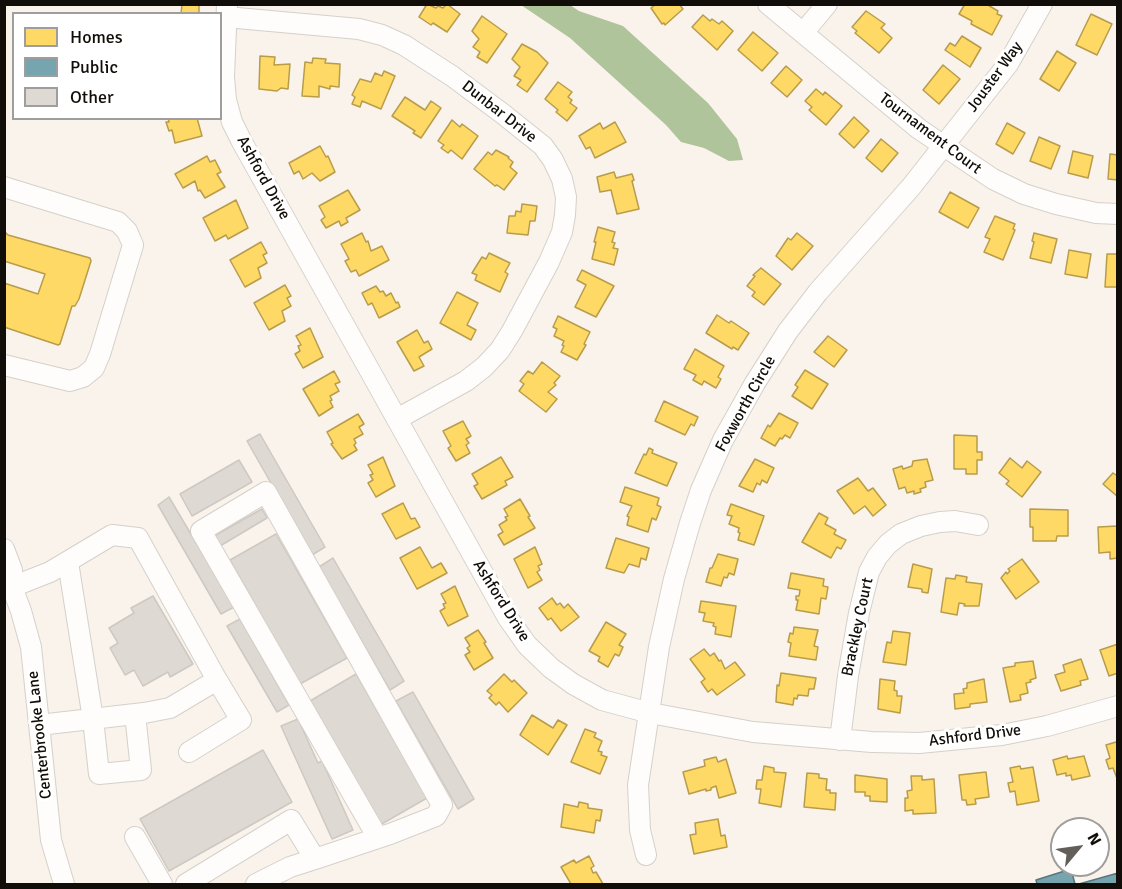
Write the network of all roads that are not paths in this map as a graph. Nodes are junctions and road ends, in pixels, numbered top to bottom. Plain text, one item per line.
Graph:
1 (768, 4) edge
2 (827, 4) edge
3 (1042, 4) edge
4 (227, 11) edge
5 (803, 33) junction
6 (943, 147) junction
7 (4, 187) edge
8 (1118, 214) edge
9 (4, 365) edge
10 (397, 419) junction
11 (978, 525) dead end
12 (4, 549) edge
13 (68, 562) junction
14 (8, 584) edge
15 (13, 614) edge
16 (217, 680) junction
17 (1118, 706) edge
18 (650, 712) junction
19 (135, 714) junction
20 (93, 719) junction
21 (39, 725) junction
22 (840, 740) junction
23 (189, 752) dead end
24 (135, 837) dead end
25 (378, 838) junction
26 (646, 855) dead end
27 (315, 859) junction
28 (59, 884) edge
29 (162, 885) edge
30 (186, 885) edge
31 (256, 885) edge

1 - 5 street, Tournament Court
2 - 5 street
3 - 6 street, Jouster Way
4 - 10 street, Ashford Drive
4 - 10 street, Dunbar Drive
5 - 6 street, Tournament Court
6 - 8 street, Tournament Court
6 - 18 street, Foxworth Circle
7 - 9 street
10 - 18 street, Ashford Drive
11 - 22 street, Brackley Court
12 - 14 street, Centerbrooke Lane
13 - 14 street
13 - 16 street
13 - 20 street
14 - 15 street, Centerbrooke Lane
15 - 21 street, Centerbrooke Lane
16 - 19 street
16 - 23 street
17 - 22 street, Ashford Drive
18 - 22 street, Ashford Drive
18 - 26 street, Foxworth Circle
19 - 20 street
19 - 20 street
20 - 21 street
21 - 28 street, Centerbrooke Lane
24 - 29 street
25 - 25 street
25 - 27 street
27 - 30 street
27 - 31 street

